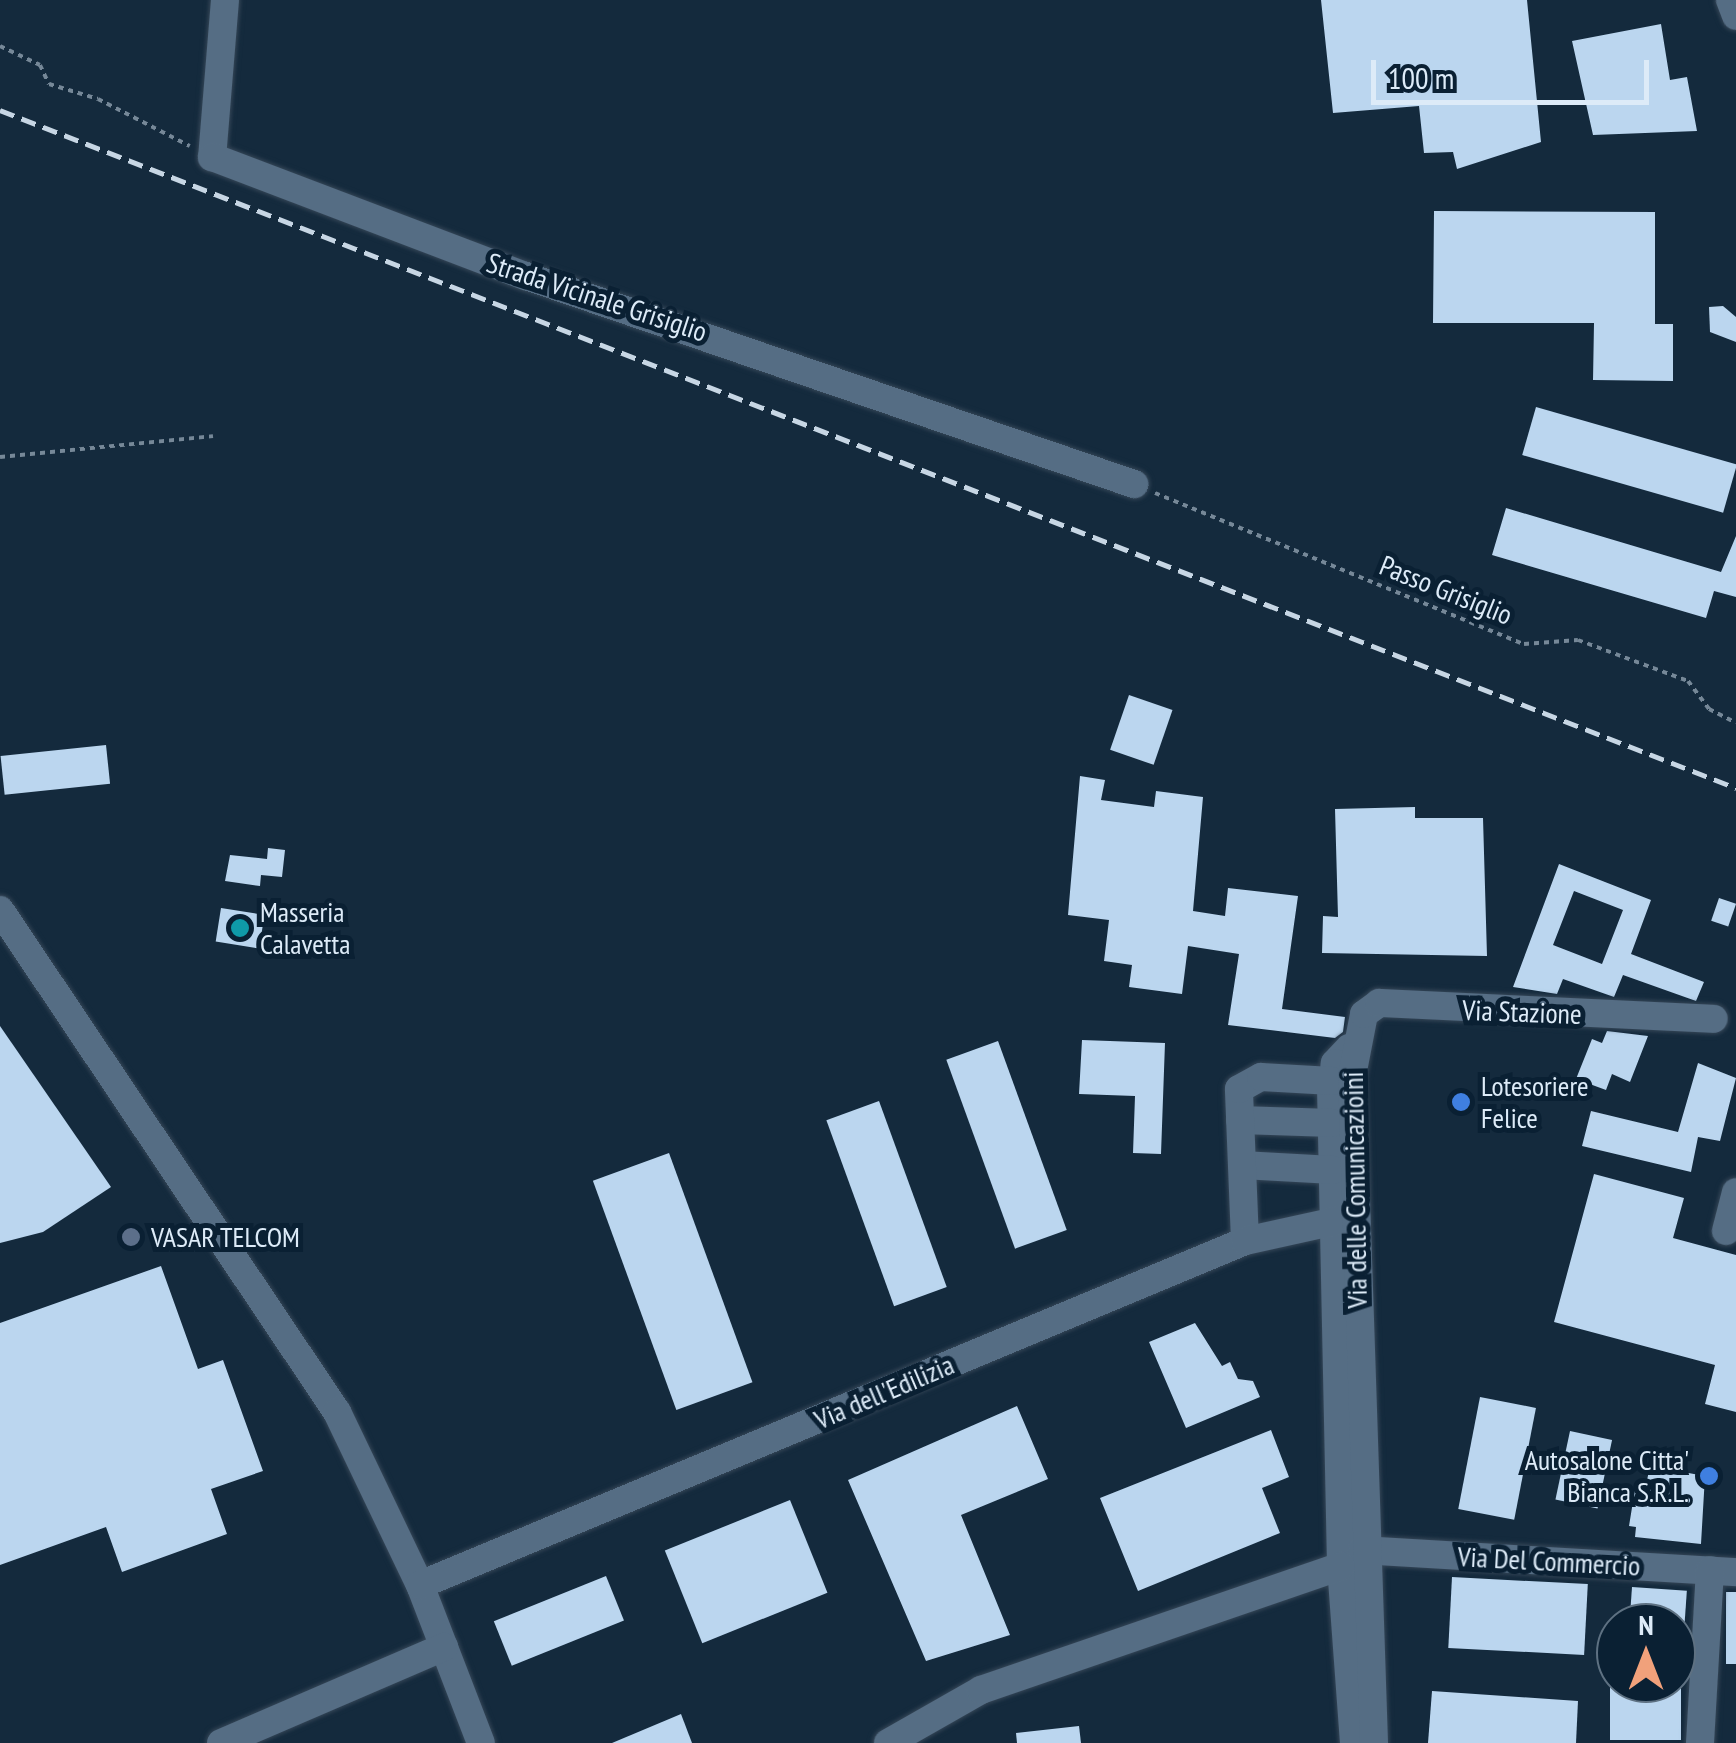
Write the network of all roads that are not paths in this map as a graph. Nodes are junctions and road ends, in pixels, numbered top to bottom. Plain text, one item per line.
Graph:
1 (225, 0) edge
2 (1730, 0) edge
3 (1736, 16) edge
4 (1134, 484) road end
5 (0, 910) edge
6 (1714, 1019) dead end
7 (1353, 1044) junction
8 (1332, 1080) junction
9 (1240, 1120) junction
10 (1332, 1124) junction
11 (1242, 1164) junction
12 (1332, 1170) junction
13 (1736, 1192) edge
14 (1344, 1219) junction
15 (1726, 1231) dead end
16 (1244, 1241) junction
17 (1352, 1558) junction
18 (1723, 1571) edge
19 (420, 1585) junction
20 (444, 1647) junction
21 (221, 1743) edge
22 (481, 1743) edge
23 (888, 1743) edge
24 (1354, 1743) edge
25 (1374, 1743) edge
26 (1700, 1743) edge

1 - 4 street, Strada Vicinale Grisiglio
2 - 3 street
5 - 19 street
6 - 7 street, Via Stazione
7 - 8 street, Via delle Comunicazioini
7 - 14 street, Via delle Comunicazioini
8 - 9 street
8 - 10 street, Via delle Comunicazioini
9 - 10 street
9 - 11 street
10 - 12 street, Via delle Comunicazioini
11 - 12 street
11 - 16 street
12 - 14 street, Via delle Comunicazioini
13 - 15 street
14 - 16 street, Via dell'Edilizia
14 - 17 street, Via delle Comunicazioini
16 - 19 street, Via dell'Edilizia
17 - 18 street, Via Del Commercio
17 - 23 street
17 - 24 street, Via delle Comunicazioini
17 - 25 street, Via delle Comunicazioini
18 - 26 street
19 - 20 street
20 - 21 street
20 - 22 street

